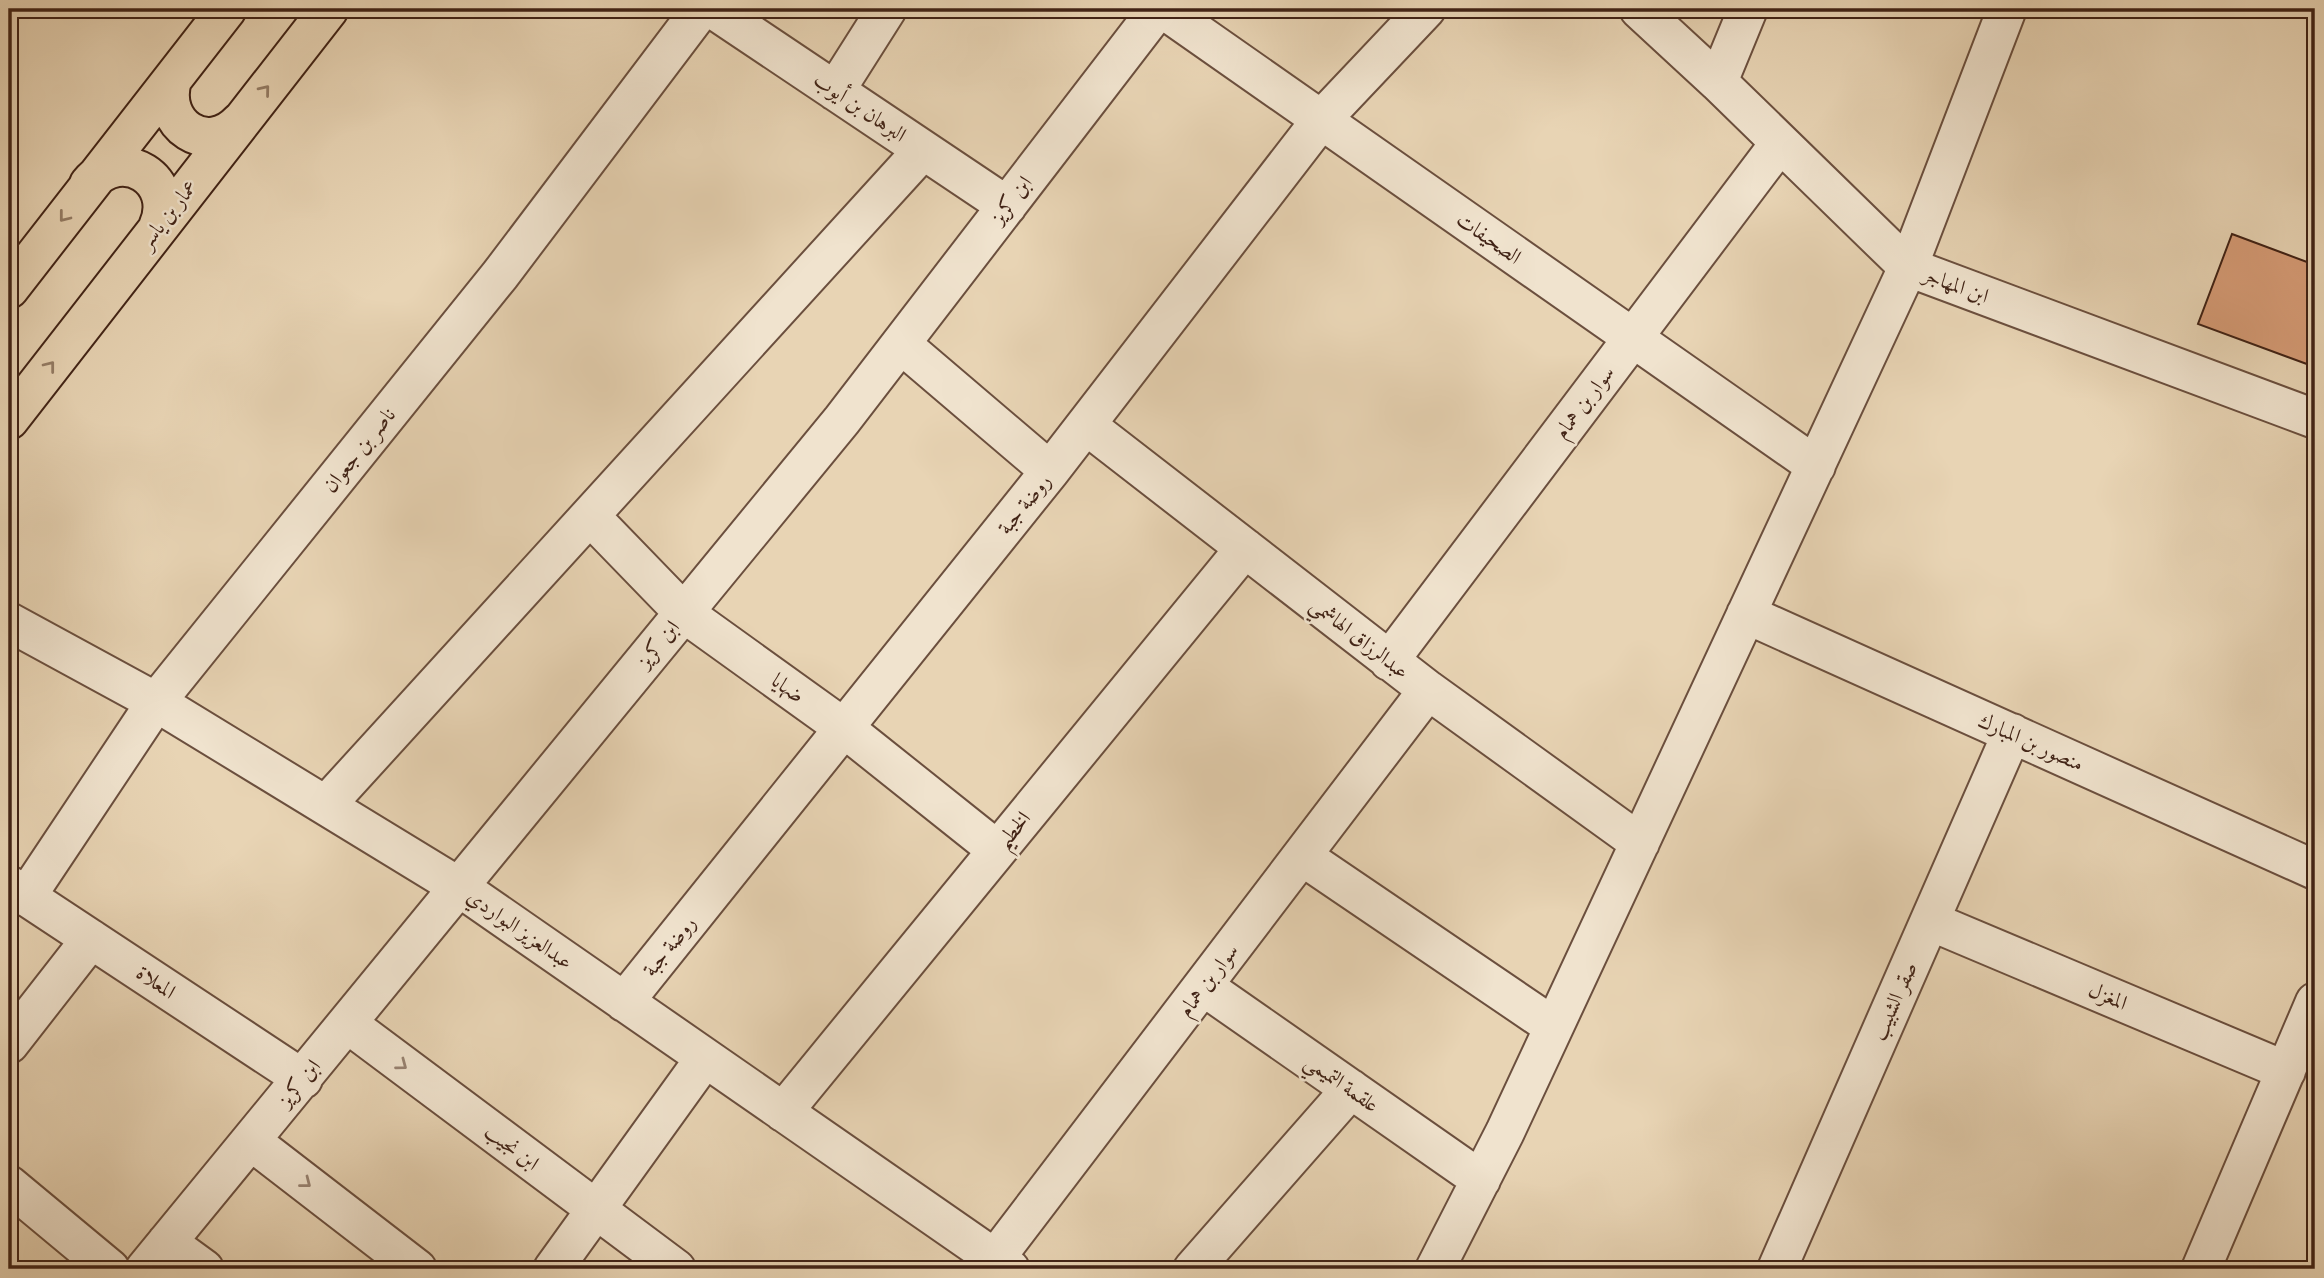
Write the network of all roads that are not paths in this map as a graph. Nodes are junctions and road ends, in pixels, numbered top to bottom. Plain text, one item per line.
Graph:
1 (227, 9) edge
2 (329, 9) edge
3 (701, 9) edge
4 (713, 9) edge
5 (887, 9) edge
6 (1161, 9) edge
7 (1426, 9) edge
8 (1639, 9) edge
9 (1748, 9) edge
10 (2007, 9) edge
11 (172, 80) junction
12 (1718, 82) junction
13 (835, 91) junction
14 (1321, 120) junction
15 (240, 121) junction
16 (1780, 143) junction
17 (923, 150) junction
18 (88, 185) junction
19 (1007, 206) junction
20 (158, 228) junction
21 (1908, 267) junction
22 (9, 289) edge
23 (1633, 338) junction
24 (901, 344) junction
25 (2315, 419) edge
26 (9, 420) edge
27 (1086, 425) junction
28 (1816, 466) junction
29 (1050, 471) junction
30 (590, 516) junction
31 (1245, 548) junction
32 (684, 613) junction
33 (1746, 614) junction
34 (9, 622) edge
35 (1389, 661) junction
36 (1428, 690) junction
37 (156, 702) junction
38 (844, 728) junction
39 (2012, 733) junction
40 (326, 805) junction
41 (1640, 842) junction
42 (997, 850) junction
43 (1302, 856) junction
44 (2315, 870) edge
45 (459, 887) junction
46 (18, 891) edge
47 (1930, 921) junction
48 (91, 939) junction
49 (1203, 986) junction
50 (624, 1002) junction
51 (2315, 1002) edge
52 (348, 1024) junction
53 (1554, 1027) junction
54 (9, 1044) edge
55 (705, 1058) junction
56 (2286, 1071) junction
57 (303, 1079) junction
58 (1351, 1089) junction
59 (783, 1112) junction
60 (251, 1141) junction
61 (1481, 1180) junction
62 (9, 1185) edge
63 (596, 1210) junction
64 (156, 1256) edge
65 (997, 1266) edge
66 (110, 1269) edge
67 (204, 1269) edge
68 (417, 1269) edge
69 (553, 1269) edge
70 (676, 1269) edge
71 (1193, 1269) edge
72 (1435, 1269) edge
73 (1777, 1269) edge
74 (2201, 1269) edge

1 - 11 main road
15 -> 2 main road, عمار بن ياسر
3 - 37 street, ناصر بن جعوان
4 - 13 street, البرهان بن أيوب
5 - 13 street
6 - 14 street, الصحيفات
6 - 19 street, ابن كريز
7 - 14 street, روضة جبة
8 - 12 street, ابن المهاجر
9 - 12 street
10 - 21 street
11 - 15 main road
11 - 18 main road
12 - 16 street, ابن المهاجر
13 - 17 street, البرهان بن أيوب
14 - 23 street, الصحيفات
14 - 27 street, روضة جبة
15 - 20 main road, عمار بن ياسر
16 - 21 street, ابن المهاجر
16 - 23 street, سوار بن همام
17 - 19 street, البرهان بن أيوب
17 - 30 street
18 - 20 main road
18 -> 22 main road
19 - 24 street, ابن كريز
26 -> 20 main road, عمار بن ياسر
21 - 25 street, ابن المهاجر
21 - 28 street
23 - 28 street, الصحيفات
23 - 35 street, سوار بن همام
24 - 29 street
24 - 32 street, ابن كريز
27 - 29 street, روضة جبة
27 - 31 street, عبدالرزاق الهاشمي
28 - 33 street
29 - 38 street, روضة جبة
30 - 32 street, ضهايا
30 - 40 street
31 - 35 street, عبدالرزاق الهاشمي
31 - 42 street, الخطيم
32 - 38 street, ضهايا
32 - 45 street, ابن كريز
33 - 39 street, منصور بن المبارك
33 - 41 street
34 - 37 street, عبدالعزيز البواردي
35 - 36 street, عبدالرزاق الهاشمي
36 - 41 street, عبدالرزاق الهاشمي
36 - 43 street, سوار بن همام
37 - 40 street, عبدالعزيز البواردي
37 - 46 street, ناصر بن جعوان
38 - 42 street, ضهايا
38 - 50 street, روضة جبة
39 - 44 street, منصور بن المبارك
39 - 47 street, صقر الشبيب
40 - 45 street, عبدالعزيز البواردي
41 - 53 street
42 - 59 street, الخطيم
43 - 49 street, سوار بن همام
43 - 53 street
45 - 50 street, عبدالعزيز البواردي
45 - 52 street, ابن كريز
46 - 48 street, المعلاة
47 - 56 street, المغزل
47 - 73 street, صقر الشبيب
48 - 54 street
48 - 57 street, المعلاة
49 - 58 street, علقمة التميمي
49 - 65 street, سوار بن همام
50 - 55 street, عبدالعزيز البواردي
51 - 56 street
52 - 57 street, ابن كريز
52 -> 63 street, ابن نجيب
53 - 61 street
55 - 59 street, عبدالعزيز البواردي
55 - 63 street
56 - 74 street
57 - 60 street, ابن كريز
58 - 61 street, علقمة التميمي
58 - 71 street
59 - 65 street, عبدالعزيز البواردي
60 - 64 street, ابن كريز
60 -> 68 street
61 - 72 street
62 - 66 street
63 - 69 street
63 - 70 street, ابن نجيب
64 - 67 street

